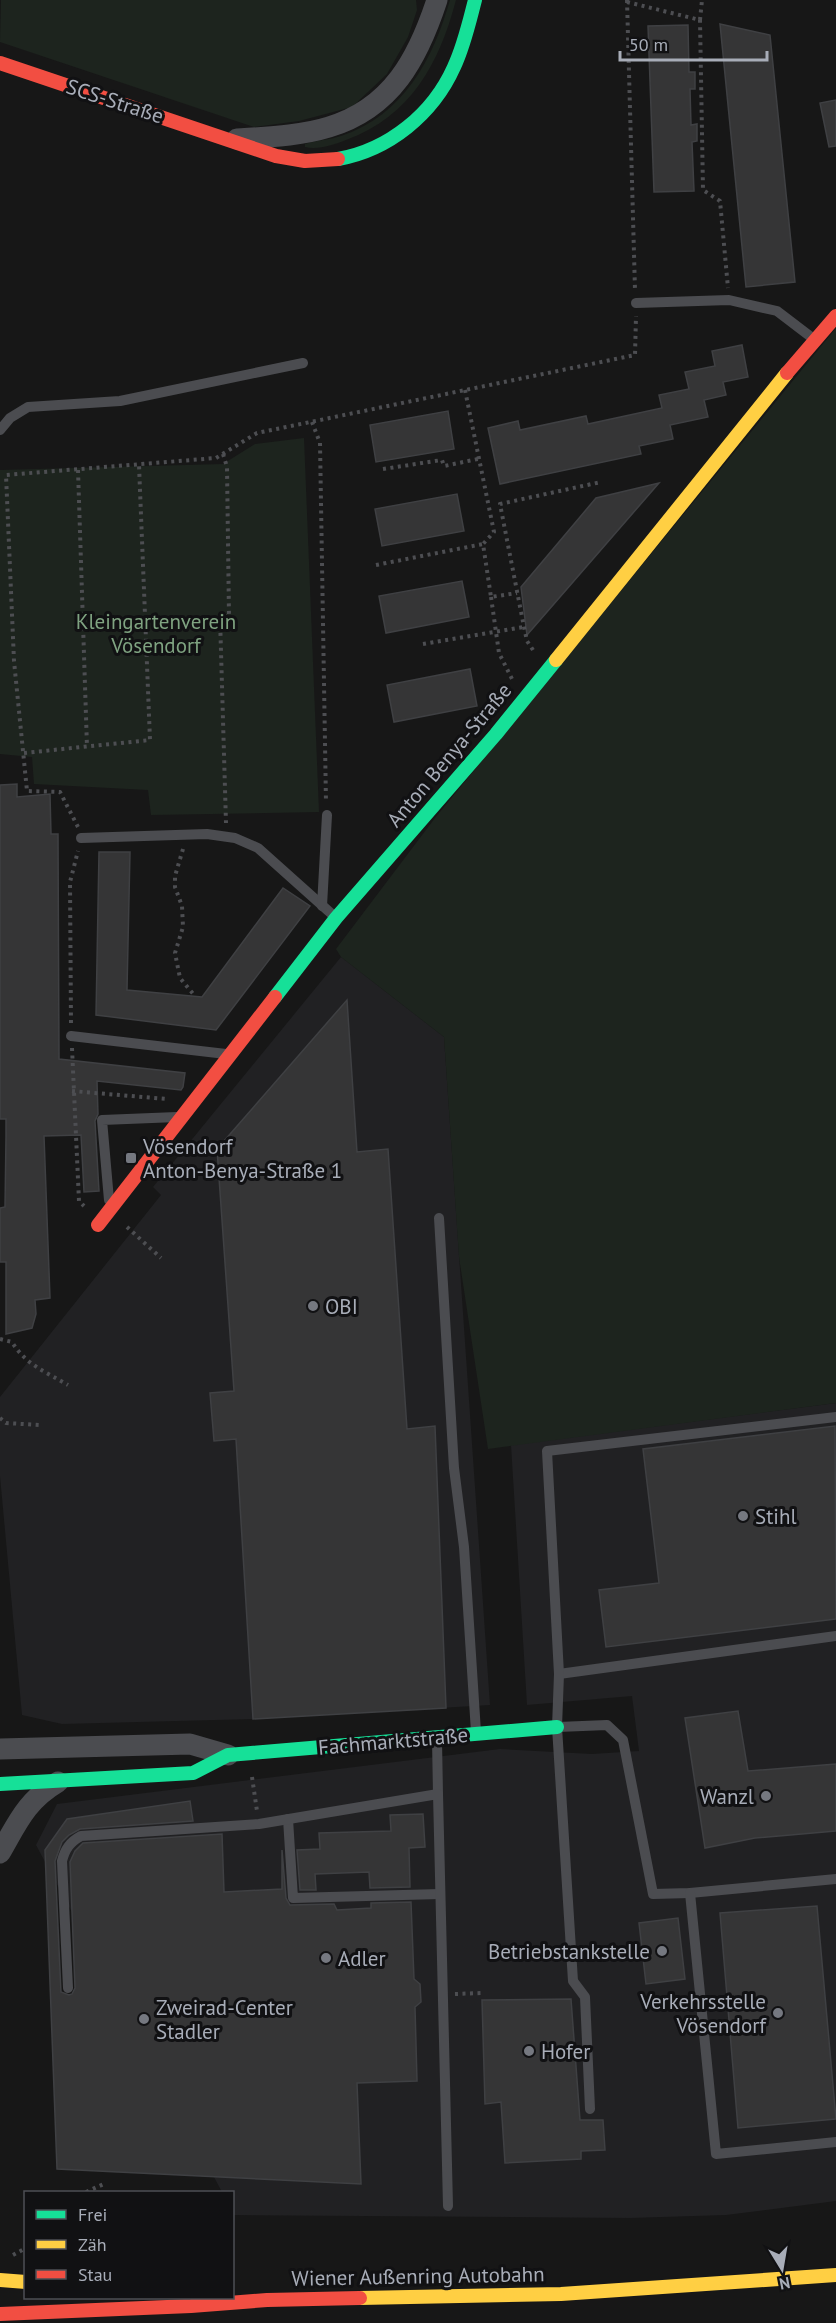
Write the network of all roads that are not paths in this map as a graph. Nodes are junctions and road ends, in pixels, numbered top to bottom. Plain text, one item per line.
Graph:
1 (428, 0) edge
2 (437, 0) edge
3 (475, 0) edge
4 (426, 33) junction
5 (0, 63) edge
6 (231, 139) junction
7 (636, 303) road end
8 (836, 316) edge
9 (815, 340) junction
10 (303, 363) dead end
11 (5, 416) edge
12 (0, 430) edge
13 (327, 815) road end
14 (81, 838) road end
15 (322, 906) junction
16 (336, 918) junction
17 (71, 1036) dead end
18 (229, 1054) junction
19 (183, 1117) junction
20 (109, 1210) junction
21 (439, 1218) dead end
22 (98, 1225) dead end
23 (836, 1417) edge
24 (836, 1636) edge
25 (559, 1674) junction
26 (557, 1727) junction
27 (476, 1733) junction
28 (436, 1737) junction
29 (0, 1749) edge
30 (228, 1755) junction
31 (58, 1782) junction
32 (0, 1784) edge
33 (438, 1794) junction
34 (288, 1819) junction
35 (0, 1853) edge
36 (836, 1879) edge
37 (690, 1893) junction
38 (440, 1894) junction
39 (68, 1988) dead end
40 (590, 2109) dead end
41 (836, 2142) edge
42 (448, 2206) dead end
43 (836, 2275) edge
44 (0, 2280) edge
45 (24, 2282) edge
46 (0, 2290) edge
47 (24, 2291) edge
48 (234, 2298) edge
49 (267, 2300) junction
50 (0, 2314) edge

1 - 4 street, SCS-Straße
2 - 4 street, SCS-Straße
3 - 6 main road, SCS-Straße
4 - 6 street, SCS-Straße
5 - 6 main road, SCS-Straße
7 - 9 lane
8 - 9 main road, Anton Benya-Straße
9 - 16 main road, Anton Benya-Straße
10 - 11 lane
11 - 12 lane
13 - 15 lane
14 - 15 lane
15 - 16 lane
16 - 18 main road, Anton Benya-Straße
17 - 18 lane
18 - 19 main road, Anton Benya-Straße
19 - 20 main road, Anton Benya-Straße
19 - 20 lane
20 - 22 main road, Anton Benya-Straße
21 - 27 lane
23 - 25 lane
24 - 25 lane
25 - 26 lane
26 - 27 main road, Fachmarktstraße
26 - 37 lane
26 - 40 lane
27 - 28 main road, Fachmarktstraße
28 - 30 main road, Fachmarktstraße
28 - 33 lane
29 - 30 street, Fachmarktstraße
30 - 31 main road, Fachmarktstraße
31 - 32 main road, Fachmarktstraße
31 - 35 street
33 - 34 lane
33 - 38 lane
34 - 38 lane
34 - 39 lane
36 - 37 lane
37 - 41 lane
38 - 42 lane
43 - 49 main road, Wiener Außenring Autobahn
44 - 45 main road
46 - 47 main road
48 - 49 main road
49 - 50 main road, Wiener Außenring Autobahn

